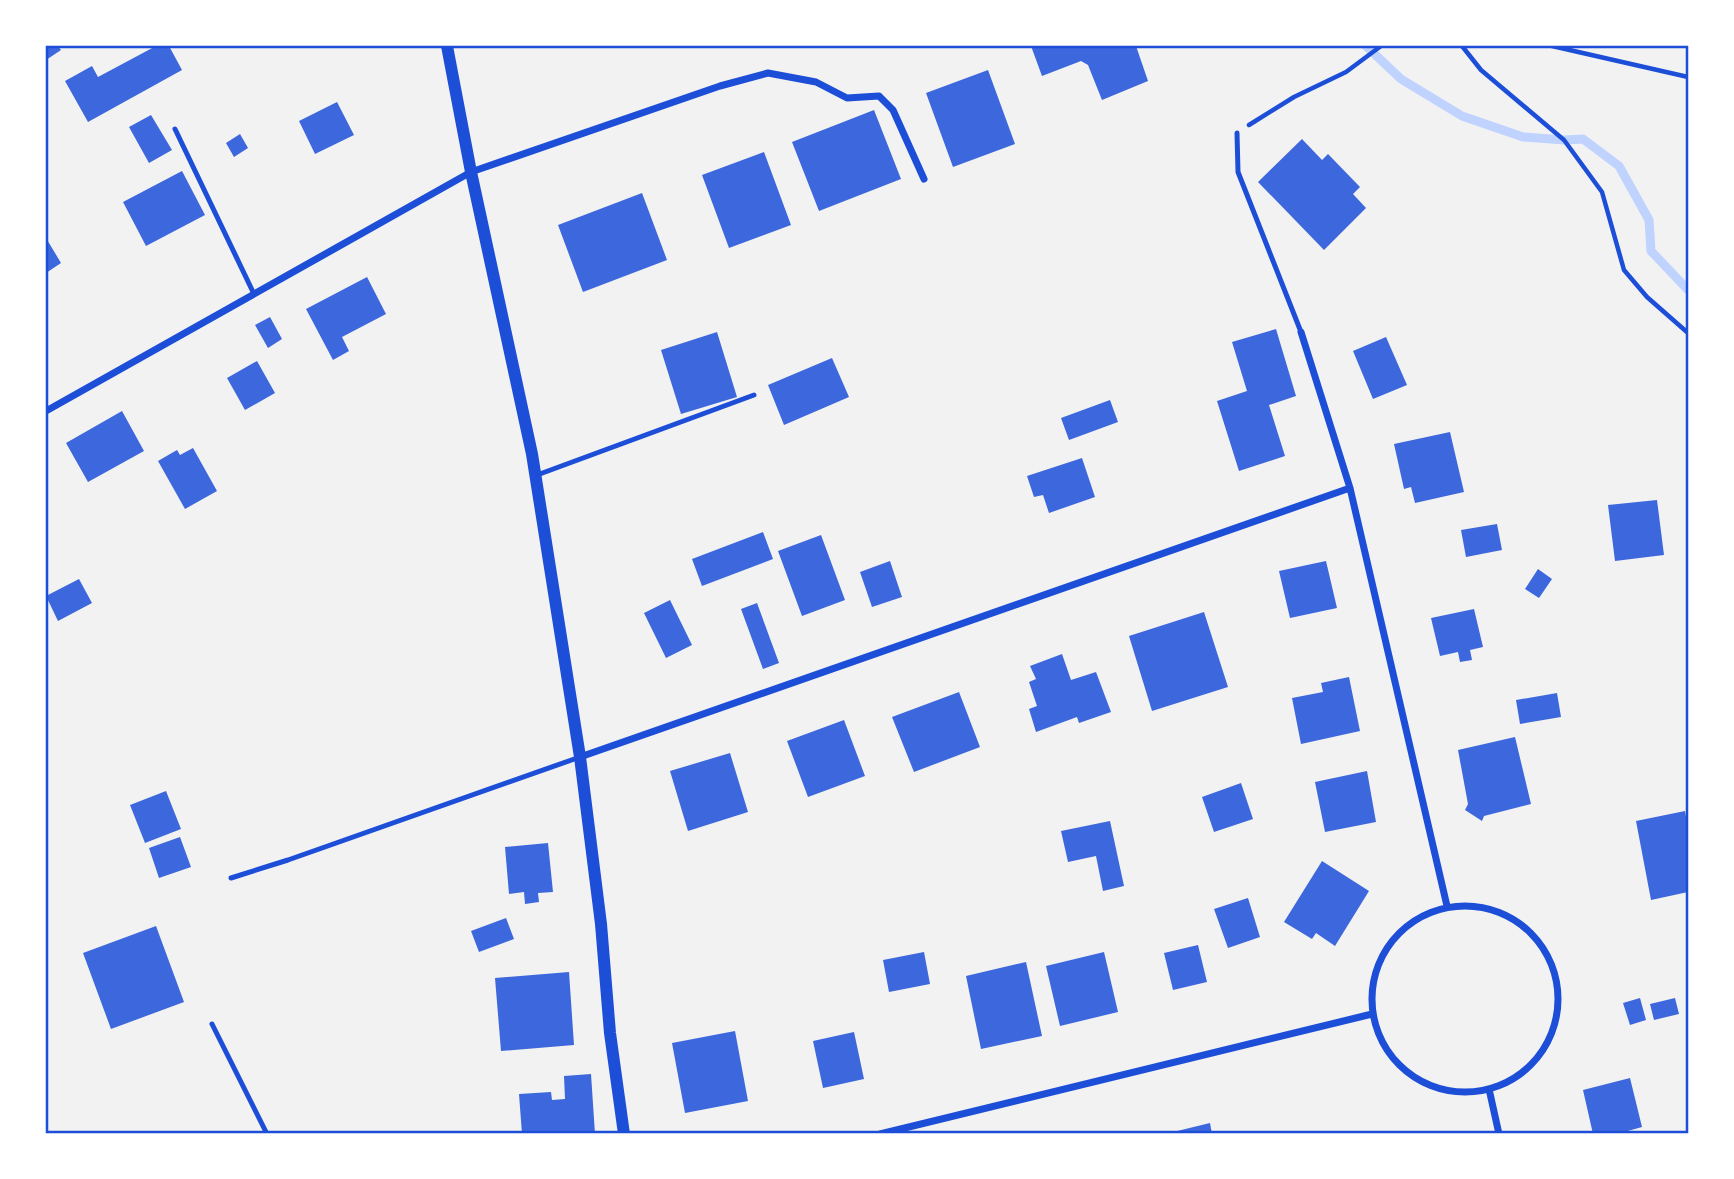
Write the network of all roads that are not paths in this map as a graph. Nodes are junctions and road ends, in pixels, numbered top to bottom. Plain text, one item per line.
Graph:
1 (447, 46) edge
2 (175, 129) dead end
3 (1237, 133) road end
4 (471, 172) junction
5 (924, 179) dead end
6 (254, 294) junction
7 (1301, 332) joint
8 (754, 395) dead end
9 (47, 408) edge
10 (536, 476) junction
11 (1350, 488) junction
12 (580, 757) junction
13 (232, 878) dead end
14 (1447, 906) junction
15 (1372, 1014) junction
16 (212, 1024) dead end
17 (1489, 1089) junction
18 (267, 1133) edge
19 (624, 1133) edge
20 (880, 1133) edge
21 (1499, 1133) edge

1 - 4 street
2 - 6 lane
3 - 7 lane
4 - 5 street
4 - 6 street
4 - 10 street
6 - 9 street
7 - 11 street
8 - 10 lane
10 - 12 street
11 - 12 street
11 - 14 street
12 - 13 lane
12 - 19 street
14 - 15 street
14 - 17 street
15 - 17 street
15 - 20 street
16 - 18 lane
17 - 21 street

